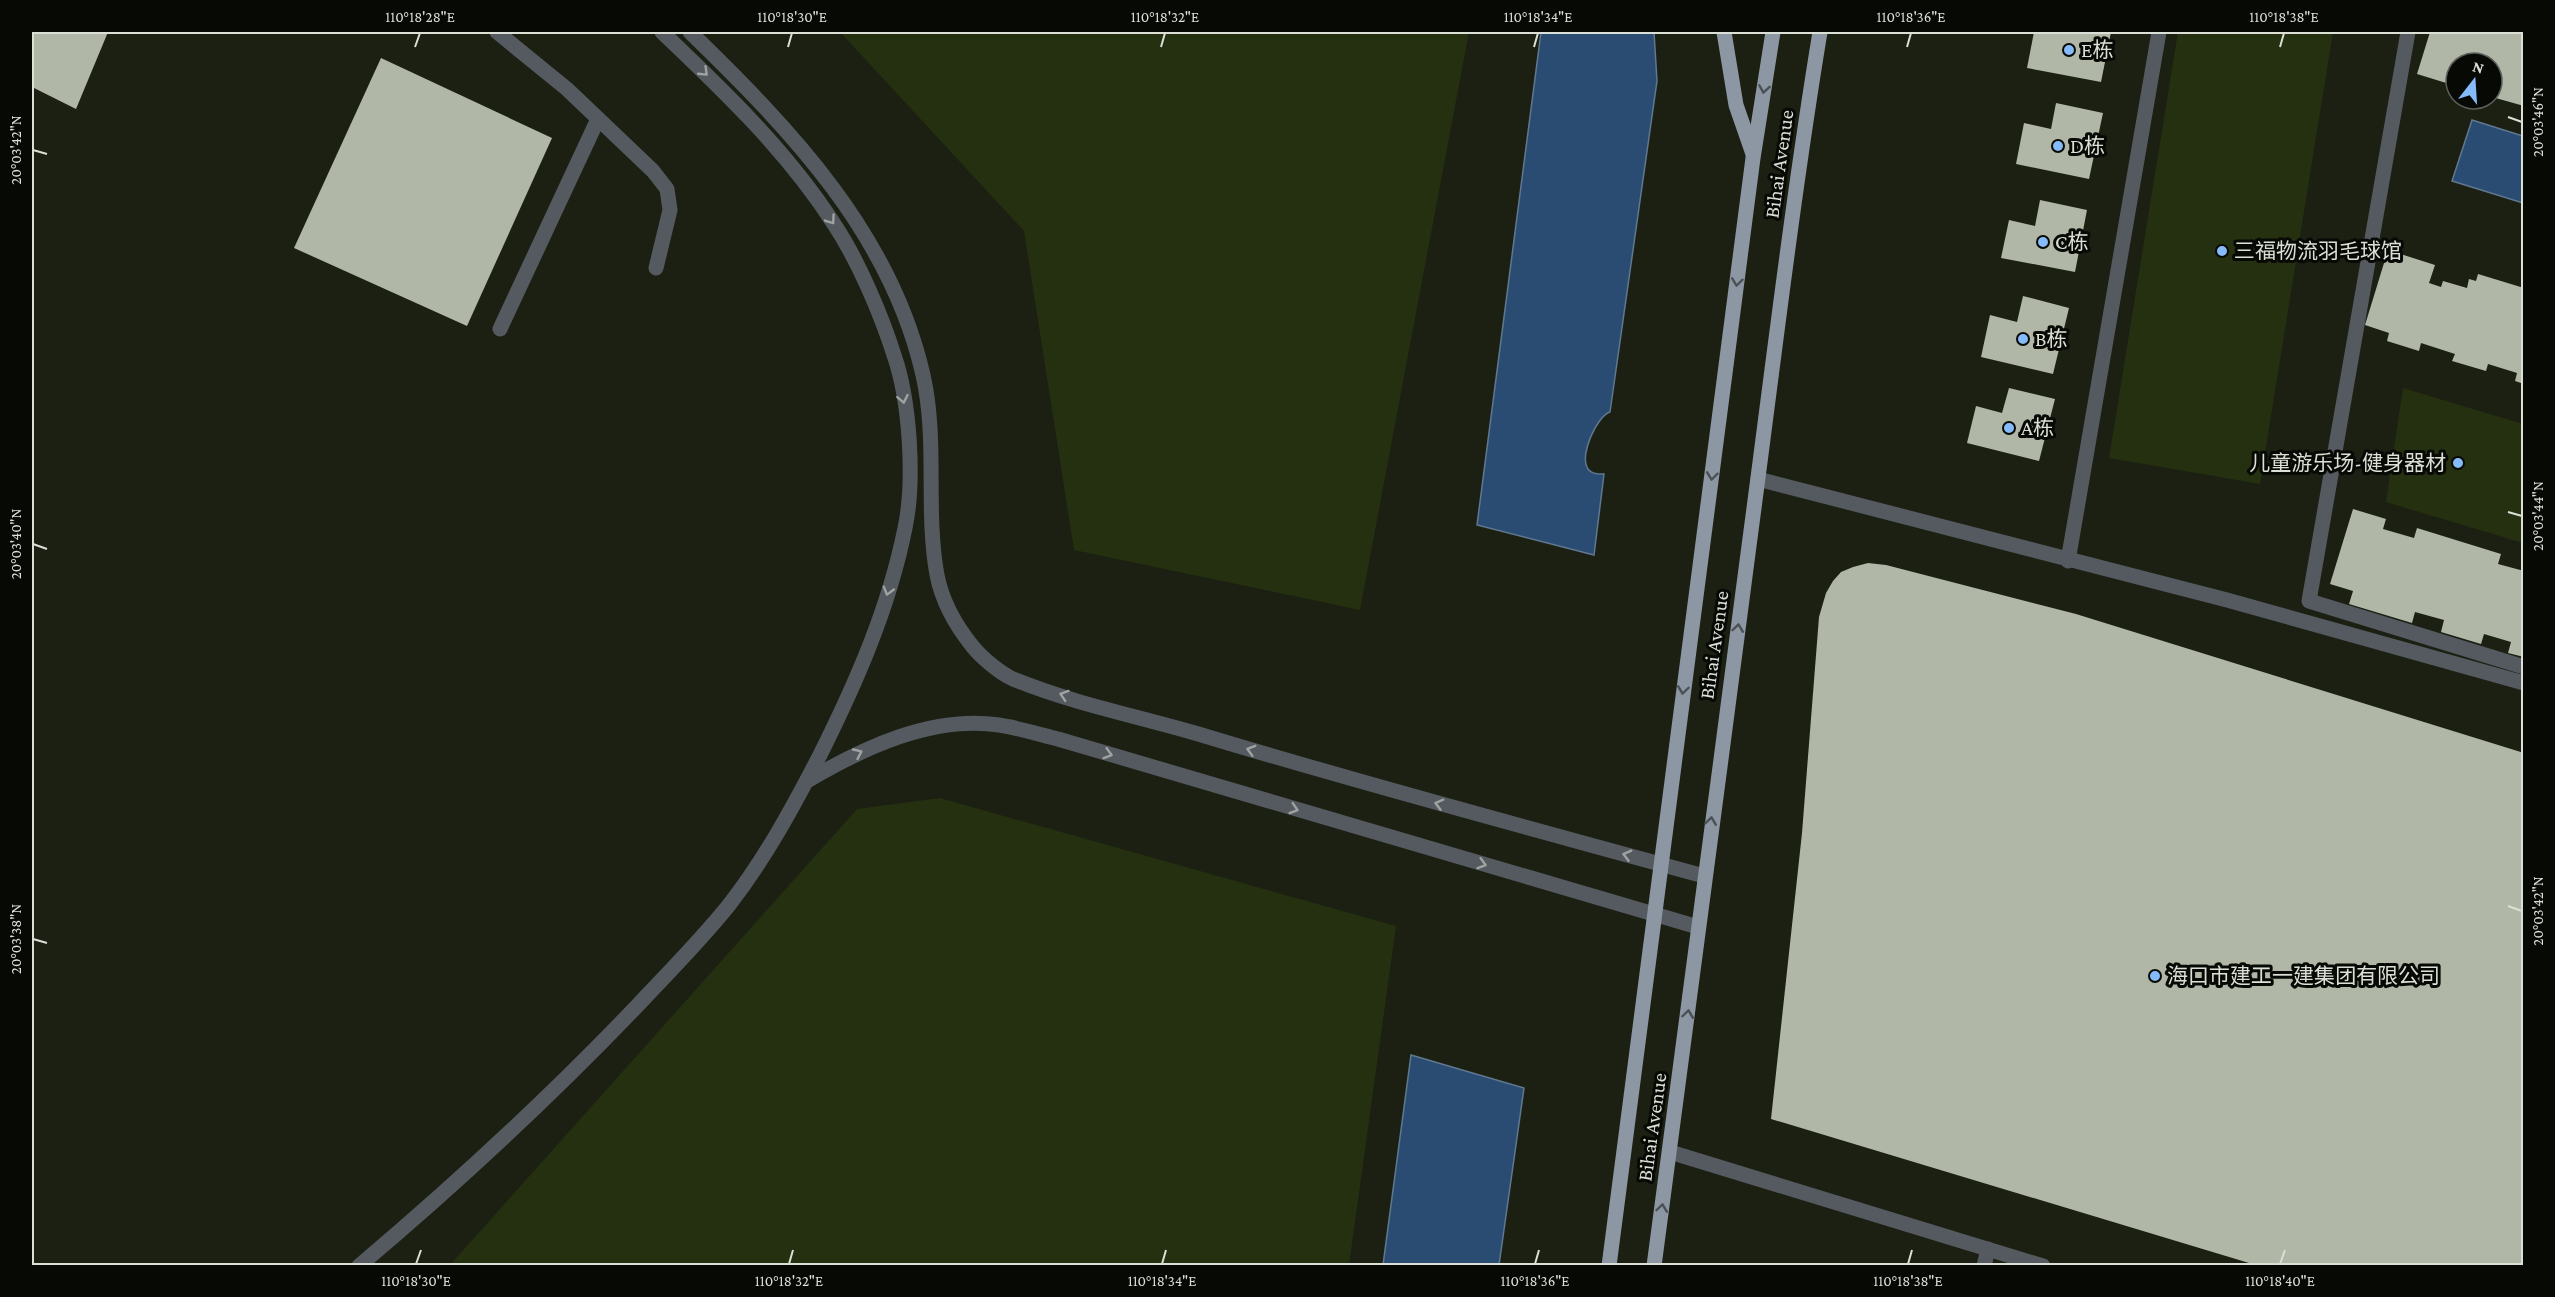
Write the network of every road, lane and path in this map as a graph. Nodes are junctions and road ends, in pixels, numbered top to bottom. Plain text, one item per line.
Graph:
1 (497, 32) edge
2 (662, 32) edge
3 (690, 32) edge
4 (1724, 32) edge
5 (1773, 32) edge
6 (1820, 32) edge
7 (2159, 32) edge
8 (2408, 32) edge
9 (598, 118) junction
10 (1753, 156) junction
11 (656, 268) dead end
12 (500, 329) dead end
13 (1758, 479) junction
14 (2068, 561) junction
15 (2523, 667) edge
16 (2523, 683) edge
17 (807, 781) junction
18 (1660, 864) junction
19 (1704, 876) junction
20 (1654, 914) junction
21 (1698, 927) junction
22 (1670, 1152) junction
23 (1988, 1249) junction
24 (359, 1266) edge
25 (1609, 1266) edge
26 (1654, 1266) edge
27 (1984, 1266) edge
28 (2043, 1266) edge

1 - 9 street
2 -> 17 street
18 -> 3 street
4 - 10 main road
5 -> 10 main road, Bihai Avenue
6 - 13 main road, Bihai Avenue
7 - 14 street
8 - 15 street
9 - 11 street
9 - 12 street
10 -> 18 main road, Bihai Avenue
13 - 14 street
19 -> 13 main road, Bihai Avenue
14 - 16 street
17 -> 20 street
17 - 24 street
18 - 19 street
18 - 20 main road, Bihai Avenue
19 - 21 main road, Bihai Avenue
20 - 21 street
20 - 25 main road, Bihai Avenue
22 -> 21 main road, Bihai Avenue
22 - 23 street
26 -> 22 main road, Bihai Avenue
23 - 27 street
23 - 28 street

